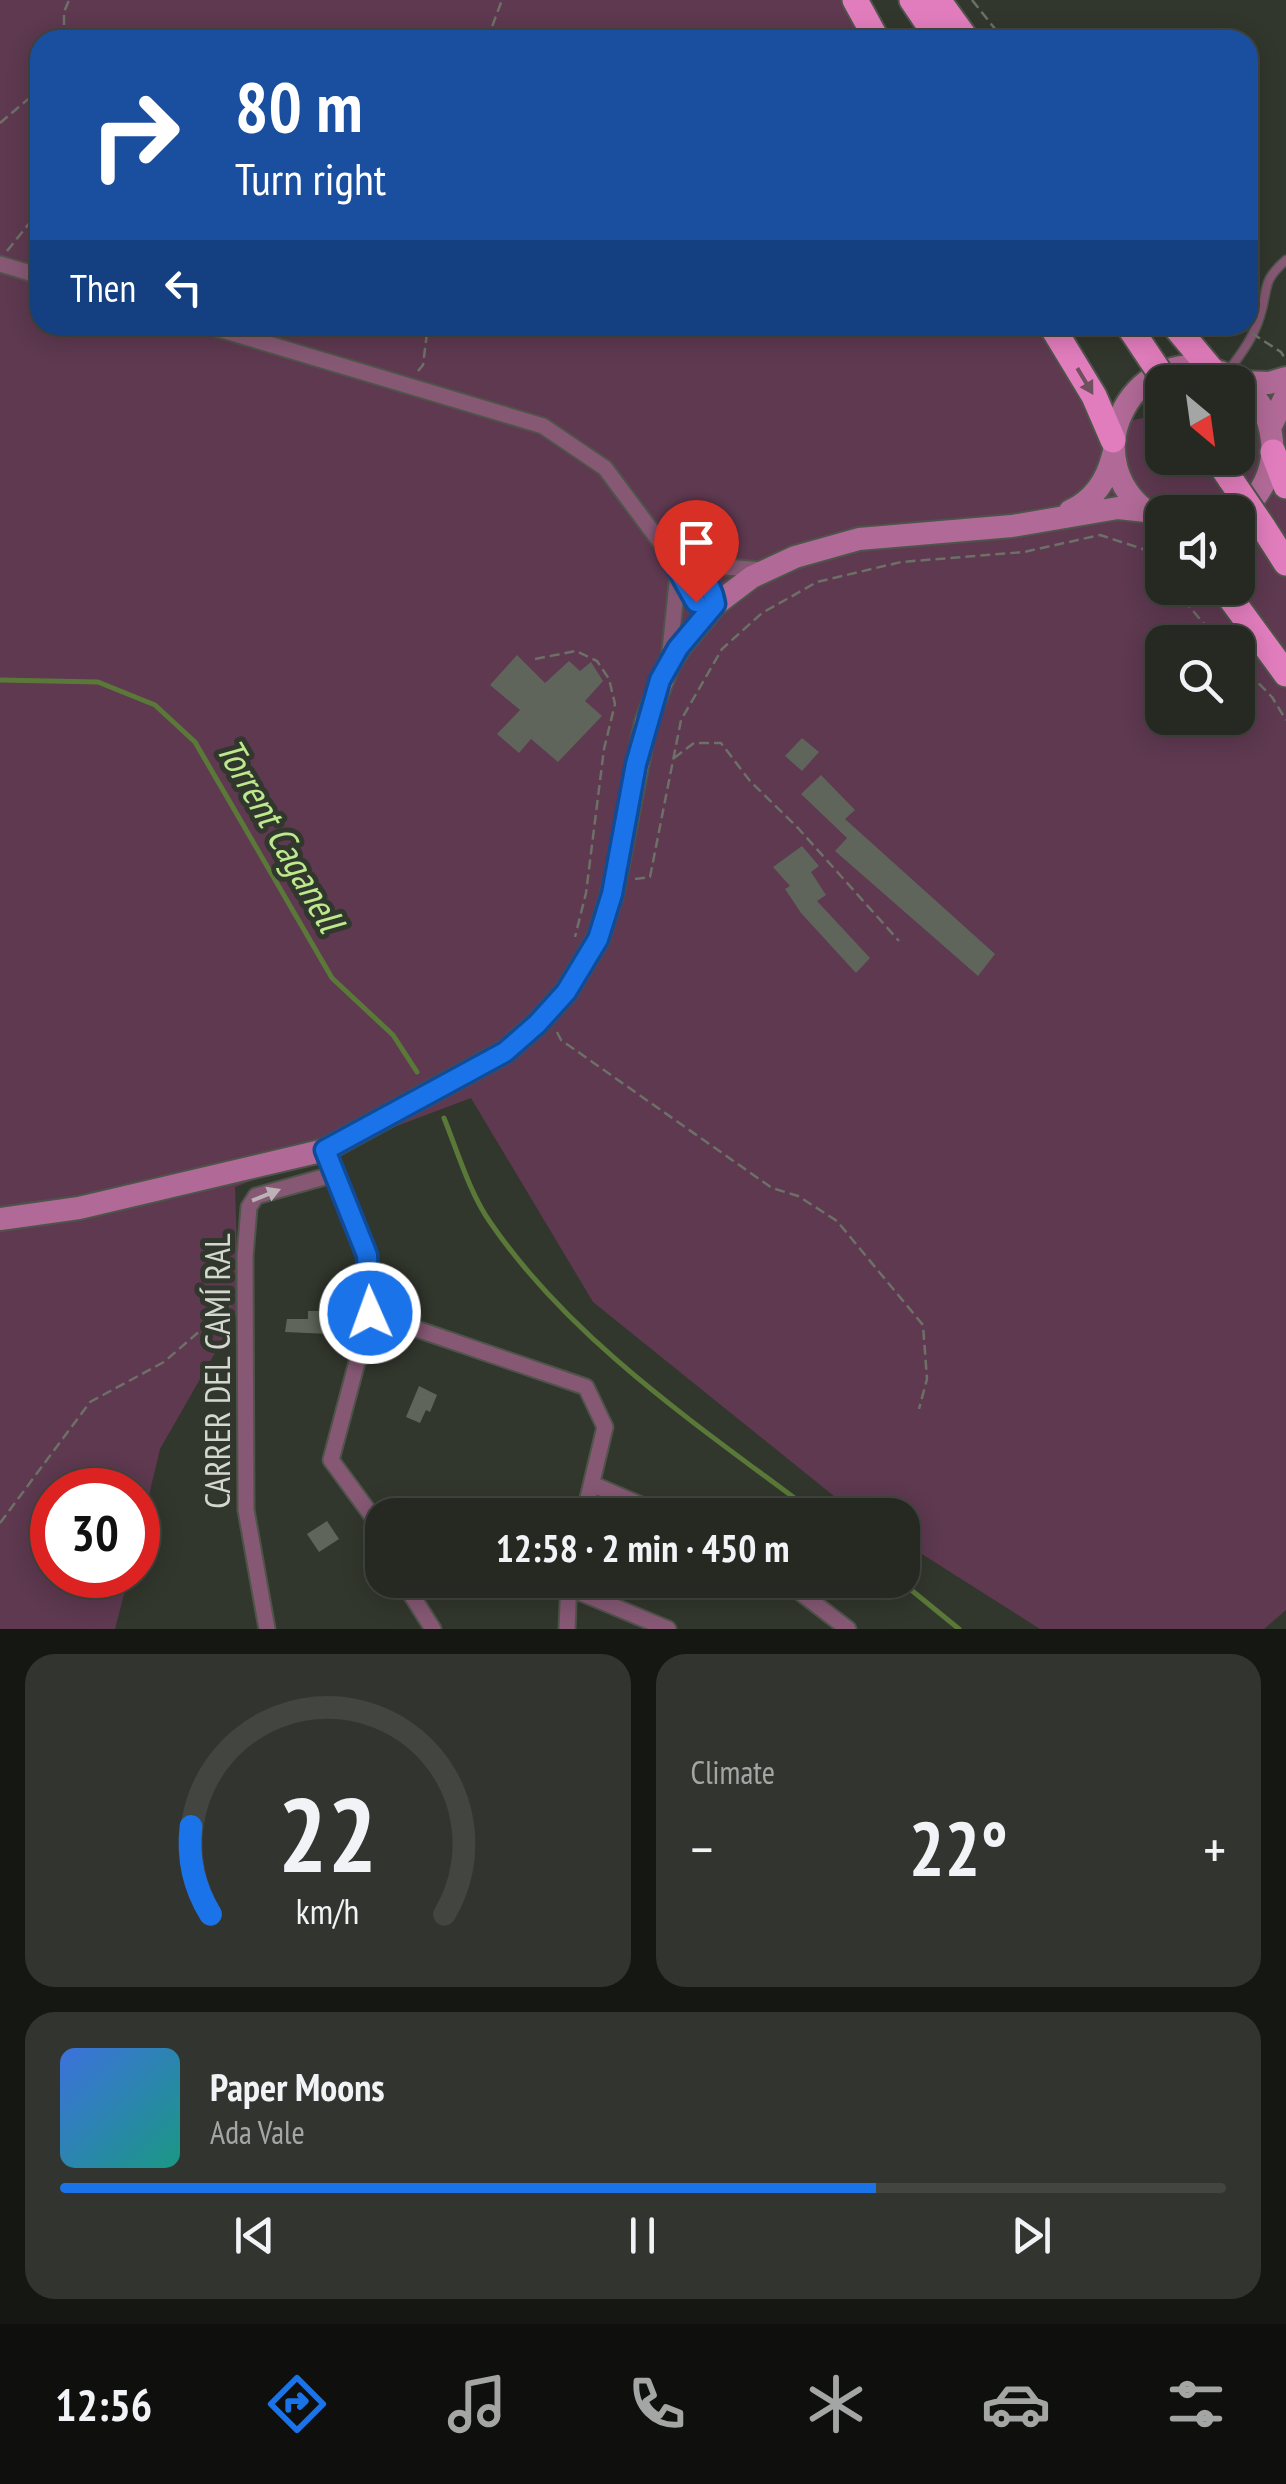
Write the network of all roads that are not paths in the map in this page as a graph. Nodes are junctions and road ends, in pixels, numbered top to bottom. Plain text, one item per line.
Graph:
1 (855, 0) edge
2 (912, 0) edge
3 (938, 0) edge
4 (872, 30) edge
5 (932, 30) edge
6 (960, 30) edge
7 (1286, 260) edge
8 (0, 262) edge
9 (30, 272) edge
10 (1258, 322) edge
11 (239, 335) edge
12 (1057, 335) edge
13 (1135, 335) edge
14 (1184, 335) edge
15 (1252, 335) edge
16 (1155, 365) edge
17 (1216, 365) edge
18 (1233, 365) edge
19 (1286, 378) edge
20 (1255, 381) edge
21 (1145, 383) edge
22 (1286, 395) edge
23 (1255, 398) edge
24 (1271, 440) junction
25 (1113, 447) junction
26 (1228, 475) edge
27 (1286, 486) edge
28 (1255, 498) edge
29 (1145, 507) edge
30 (1145, 514) edge
31 (1049, 520) junction
32 (669, 554) junction
33 (1286, 563) edge
34 (694, 566) junction
35 (766, 570) junction
36 (678, 574) junction
37 (715, 604) junction
38 (1236, 605) edge
39 (668, 666) junction
40 (1286, 674) edge
41 (325, 1150) junction
42 (334, 1174) junction
43 (0, 1219) edge
44 (370, 1313) junction
45 (592, 1484) junction
46 (588, 1498) edge
47 (625, 1498) edge
48 (365, 1506) edge
49 (414, 1598) edge
50 (567, 1598) edge
51 (599, 1598) edge
52 (808, 1598) edge
53 (267, 1629) edge
54 (434, 1629) edge
55 (566, 1629) edge
56 (668, 1629) edge
57 (848, 1629) edge

1 - 4 highway
2 - 5 highway
3 - 6 highway
7 - 10 lane
8 - 9 street
11 - 32 street
12 -> 25 highway
13 - 16 highway, bridge
14 - 17 highway
15 - 18 lane
19 - 20 main road
21 - 25 main road
22 - 24 main road
23 - 24 main road
24 - 27 highway
24 - 28 main road
25 - 29 main road
25 - 31 main road
26 - 33 highway, bridge
30 - 31 main road
31 - 35 main road
32 - 34 street
32 - 36 street
34 - 35 street
34 - 37 street
35 - 37 main road
36 - 37 street
36 - 39 street
37 - 39 main road
38 - 40 highway
39 - 41 main road
41 - 42 street
41 - 43 main road
42 - 44 street
53 -> 42 street, CARRER DEL CAMÍ RAL
44 - 45 street
44 - 48 street
45 - 46 street
45 - 47 street
49 - 54 street
50 - 55 street
51 - 56 street
52 - 57 street

